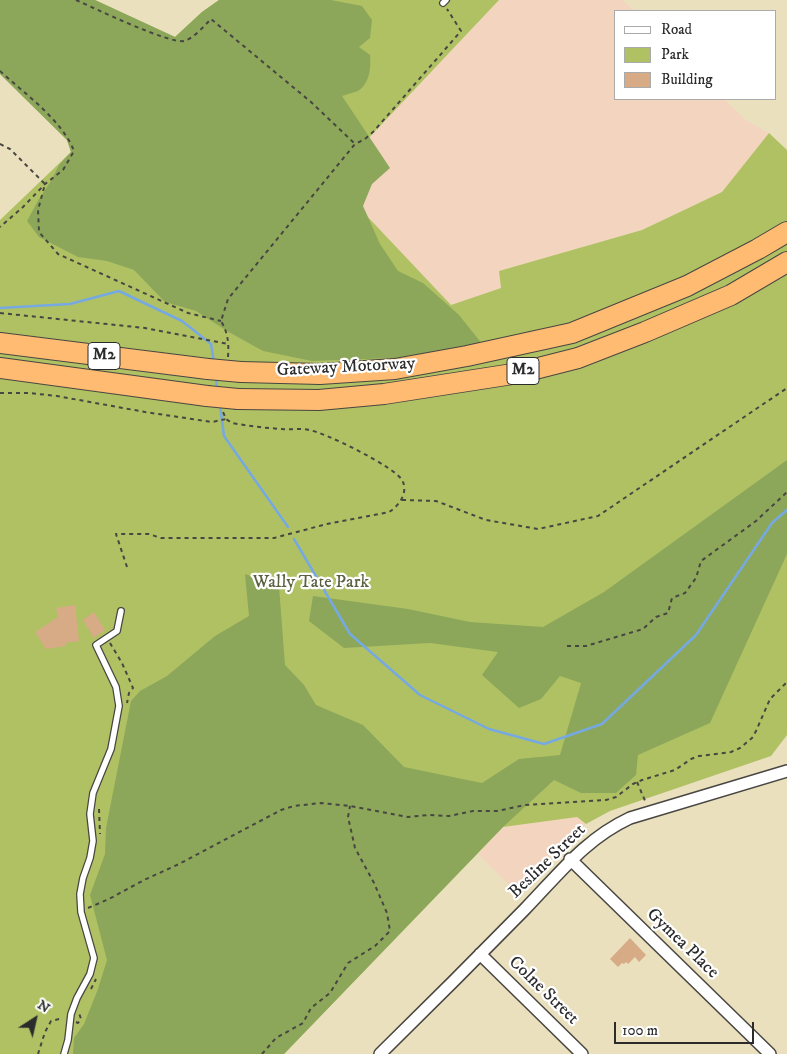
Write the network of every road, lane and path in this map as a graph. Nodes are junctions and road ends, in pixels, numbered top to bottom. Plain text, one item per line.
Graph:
1 (76, 0) edge
2 (444, 2) edge
3 (0, 71) edge
4 (0, 144) edge
5 (355, 144) junction
6 (45, 184) junction
7 (0, 227) edge
8 (787, 232) edge
9 (787, 262) edge
10 (0, 313) edge
11 (221, 321) junction
12 (0, 343) edge
13 (229, 344) junction
14 (0, 368) edge
15 (234, 368) junction
16 (787, 388) edge
17 (0, 393) edge
18 (223, 413) dead end
19 (226, 420) junction
20 (787, 492) edge
21 (402, 500) junction
22 (127, 567) dead end
23 (122, 611) dead end
24 (107, 638) junction
25 (567, 646) dead end
26 (787, 682) edge
27 (127, 703) dead end
28 (787, 771) edge
29 (637, 782) junction
30 (350, 806) junction
31 (98, 808) dead end
32 (650, 812) junction
33 (100, 838) dead end
34 (570, 859) junction
35 (87, 903) dead end
36 (480, 954) junction
37 (98, 975) dead end
38 (90, 990) dead end
39 (79, 1012) dead end
40 (65, 1019) dead end
41 (74, 1022) dead end
42 (38, 1054) edge
43 (64, 1054) edge
44 (262, 1054) edge
45 (381, 1054) edge
46 (582, 1054) edge
47 (770, 1054) edge

1 - 5 path
2 - 5 path
3 - 6 path
4 - 6 path
5 - 11 path
6 - 7 path
6 - 11 path
8 - 15 highway, Gateway Motorway / M2
9 - 14 highway, Gateway Motorway / M2, bridge
10 - 13 path
11 - 13 path
12 - 15 highway, Gateway Motorway / M2, bridge
13 - 15 path
16 - 21 path
17 - 19 path
18 - 19 path
19 - 21 path
20 - 25 path
21 - 22 path
23 - 24 lane
24 - 27 path
24 - 43 lane
26 - 29 path
28 - 32 street, Besline Street
29 - 30 path
29 - 32 path
30 - 35 path
30 - 44 path
31 - 33 path
32 - 34 street, Besline Street
34 - 36 street, Besline Street
34 - 47 street, Gymea Place
36 - 45 street, Besline Street
36 - 46 street, Colne Street
37 - 38 path
39 - 41 path
40 - 42 path

